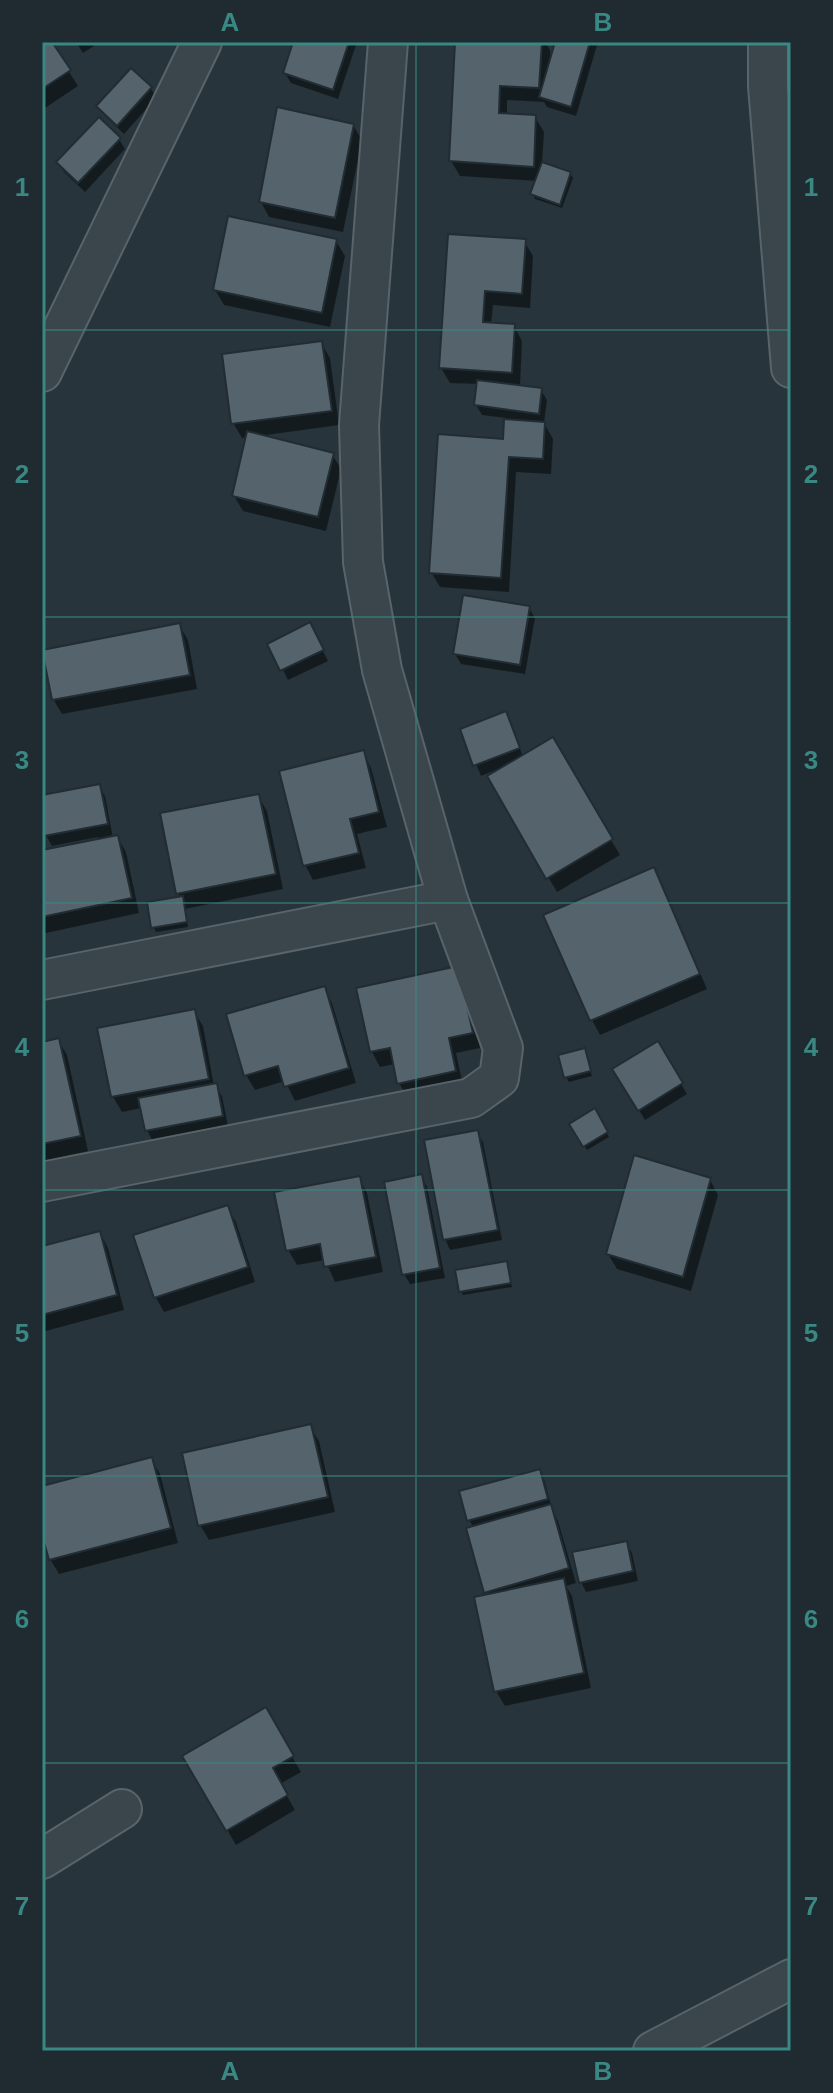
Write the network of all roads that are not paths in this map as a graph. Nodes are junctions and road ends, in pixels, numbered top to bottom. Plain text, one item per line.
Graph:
1 (388, 42) edge
2 (768, 42) edge
3 (190, 49) edge
4 (788, 292) edge
5 (791, 368) edge
6 (42, 372) edge
7 (448, 900) junction
8 (42, 980) edge
9 (42, 1182) edge
10 (122, 1809) dead end
11 (42, 1859) edge
12 (791, 1979) edge
13 (653, 2051) edge

1 - 7 street
2 - 4 street
3 - 6 street
4 - 5 street
7 - 8 street
7 - 9 street
10 - 11 street
12 - 13 street

